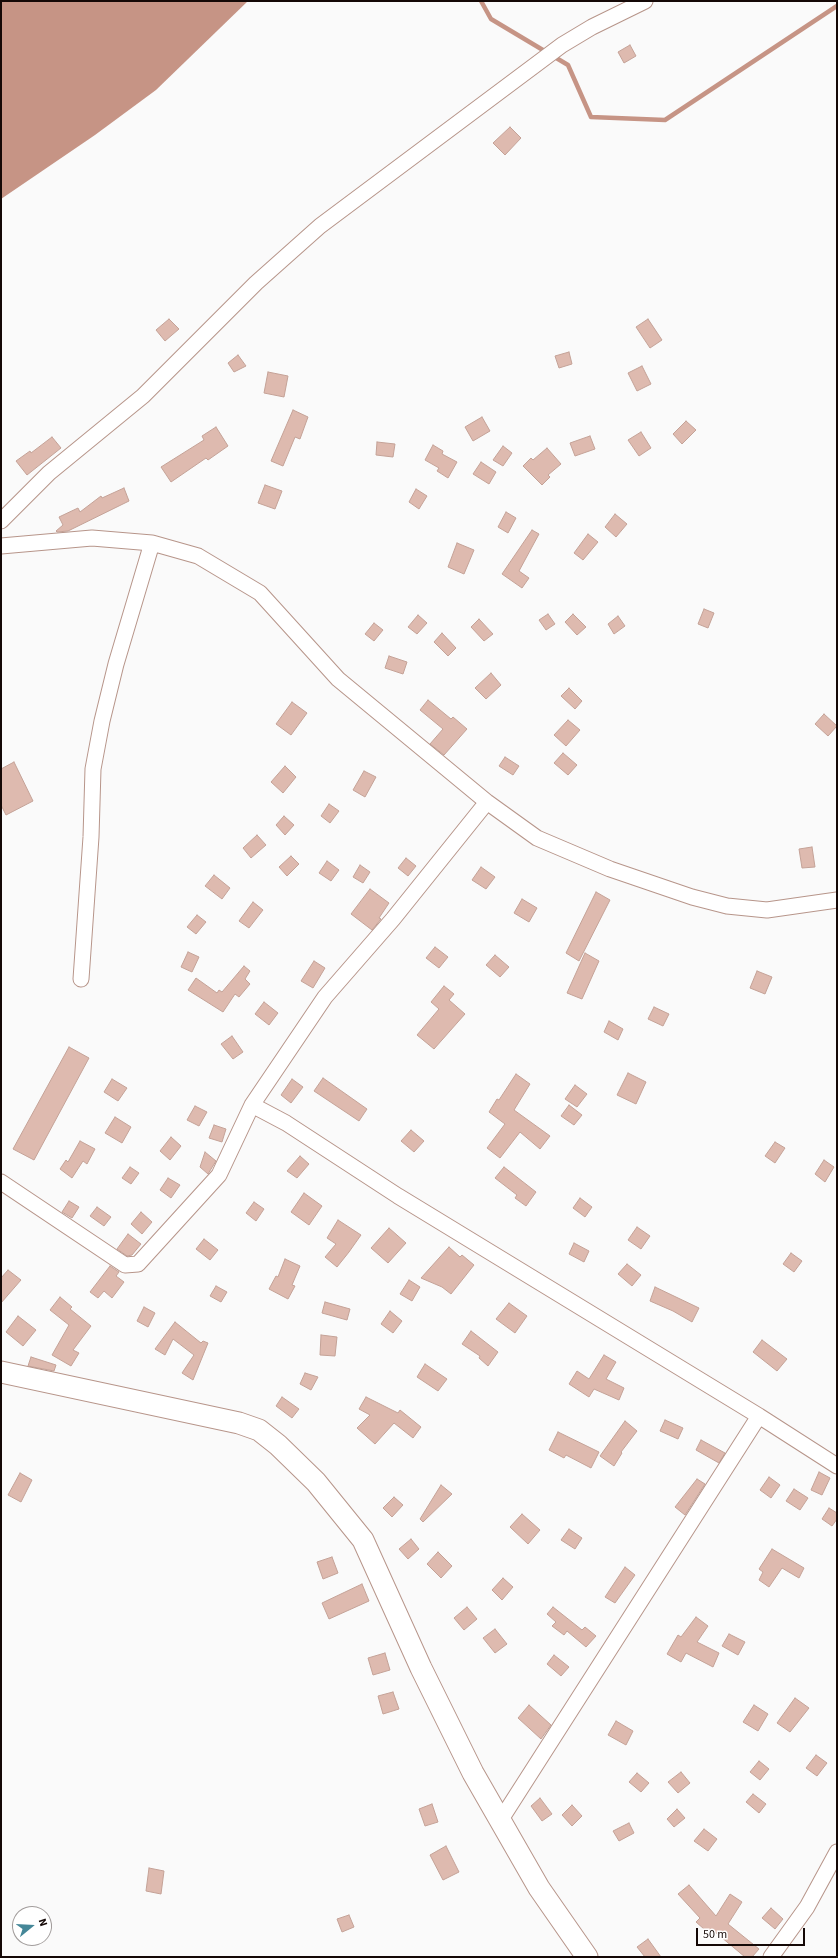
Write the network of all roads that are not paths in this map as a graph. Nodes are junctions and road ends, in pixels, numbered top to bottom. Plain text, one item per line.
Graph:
1 (645, 1) edge
2 (1, 521) edge
3 (152, 543) junction
4 (1, 546) edge
5 (487, 802) junction
6 (837, 900) edge
7 (81, 979) dead end
8 (252, 1105) junction
9 (1, 1182) edge
10 (1, 1372) edge
11 (759, 1416) junction
12 (837, 1466) edge
13 (500, 1821) junction
14 (837, 1852) edge
15 (587, 1957) edge
16 (771, 1957) edge

1 - 2 street
3 - 4 street
3 - 5 street
3 - 7 street
5 - 6 street
5 - 8 street
8 - 9 street
8 - 11 street
10 - 13 main road
11 - 12 street
11 - 13 street
13 - 15 main road
14 - 16 street

